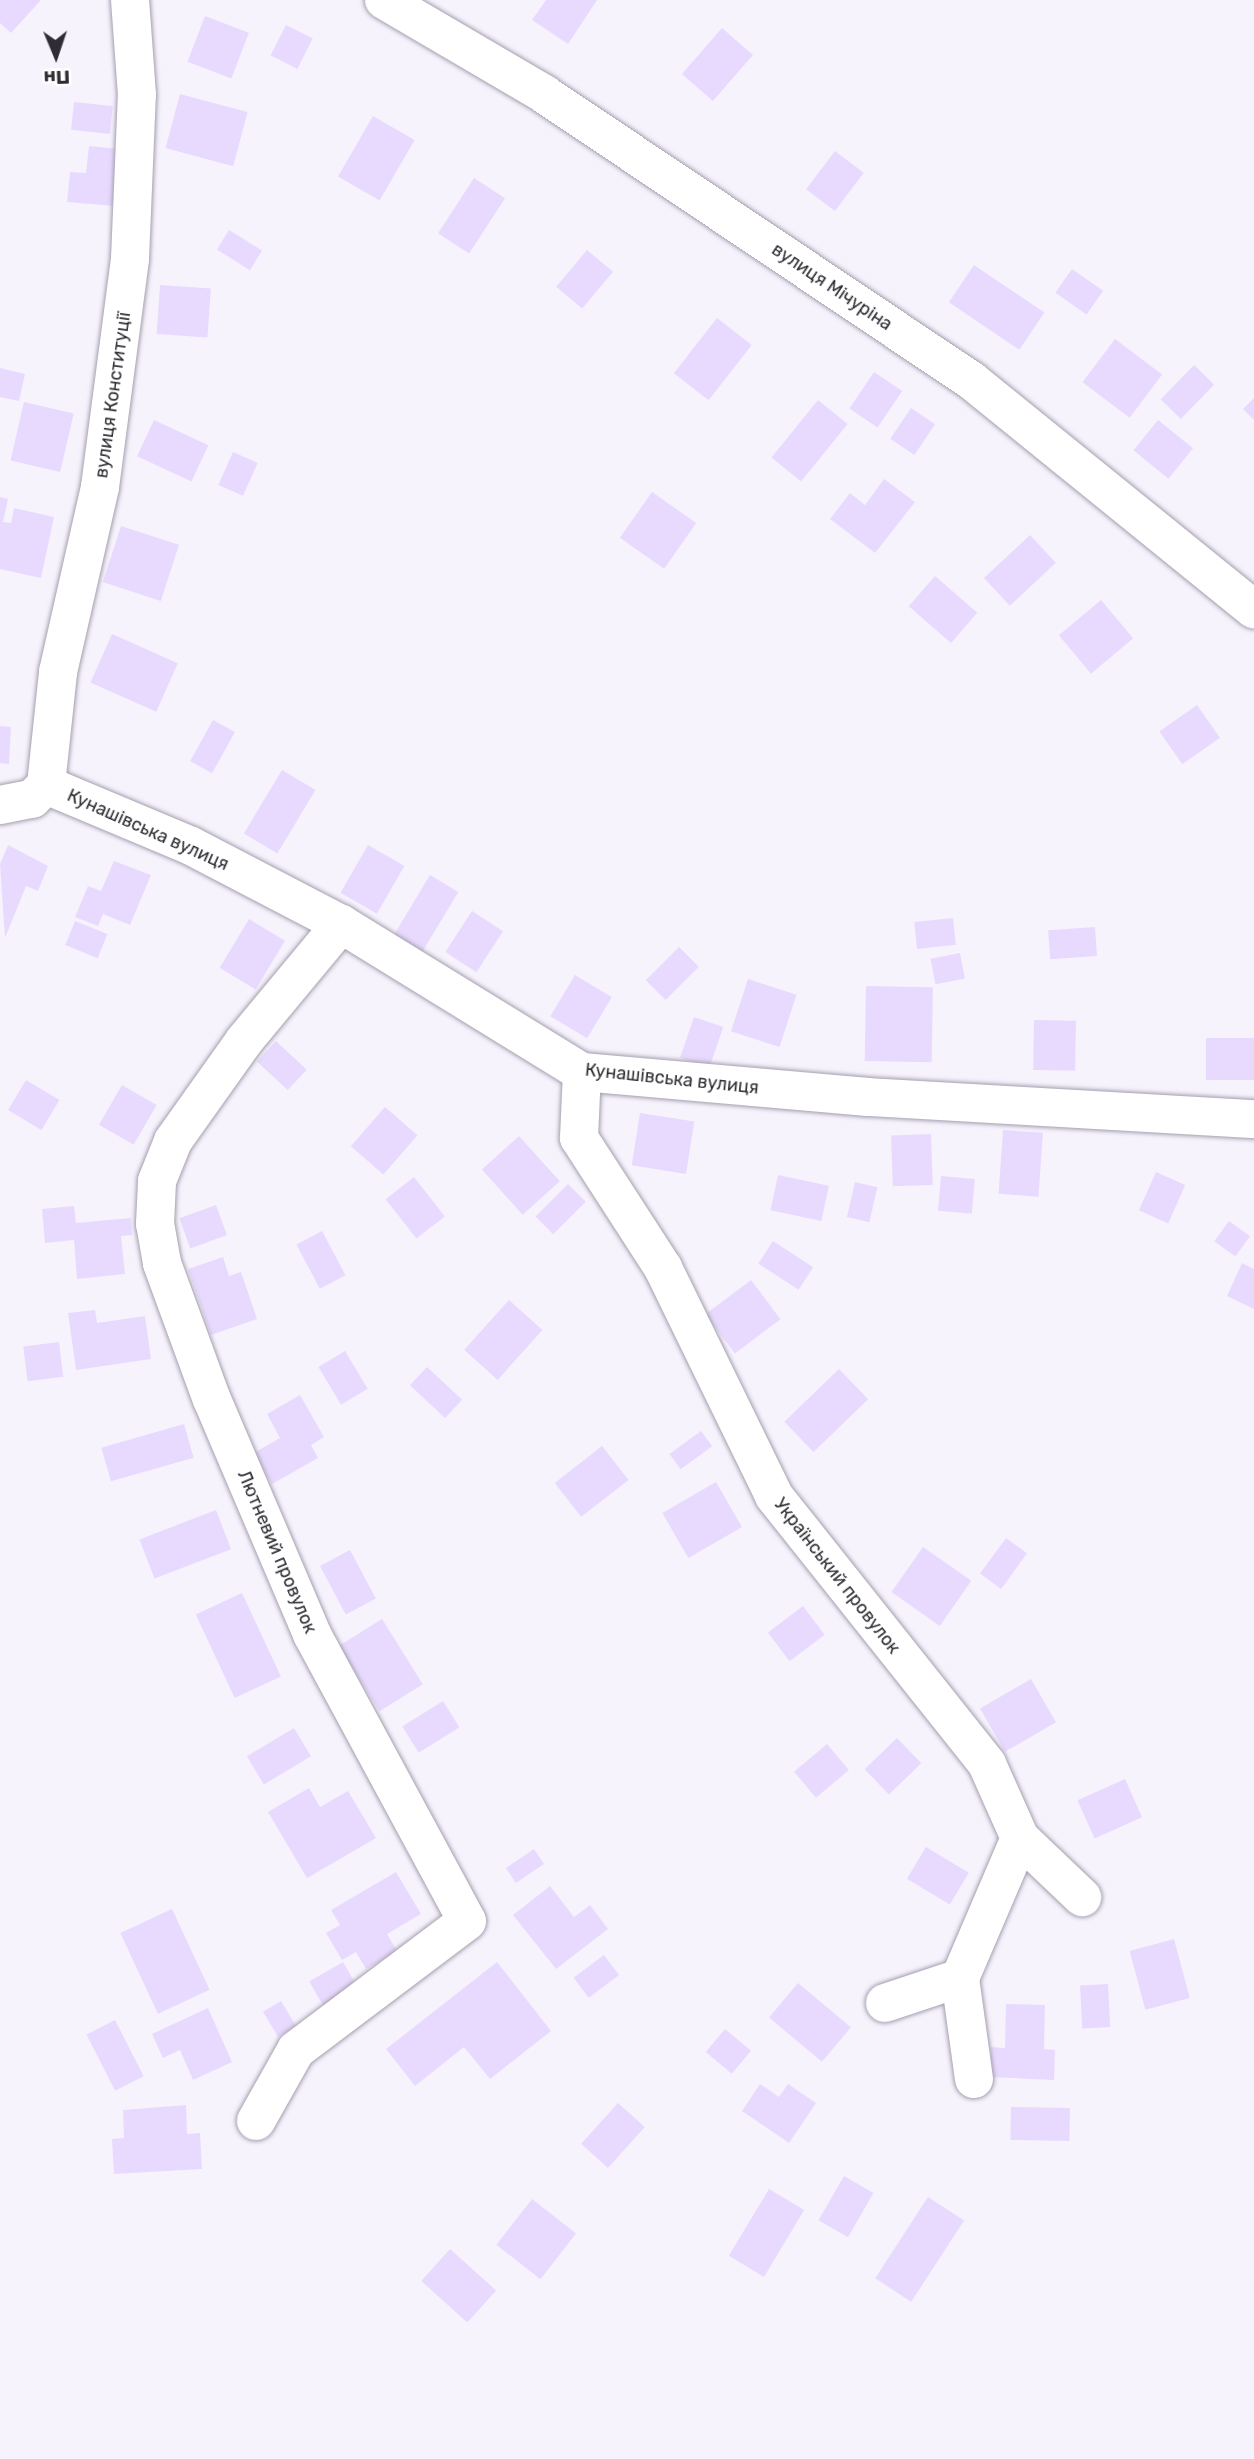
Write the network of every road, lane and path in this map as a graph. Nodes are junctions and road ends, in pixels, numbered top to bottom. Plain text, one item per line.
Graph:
1 (130, 0) edge
2 (384, 0) edge
3 (1254, 609) edge
4 (46, 785) junction
5 (0, 805) edge
6 (341, 924) junction
7 (582, 1072) junction
8 (1254, 1119) edge
9 (1020, 1838) junction
10 (1082, 1897) dead end
11 (960, 1978) junction
12 (885, 2003) dead end
13 (974, 2079) dead end
14 (256, 2121) dead end

1 - 4 street, вулиця Конституції
2 - 3 street, вулиця Мічуріна
4 - 5 street, Кунашівська вулиця
4 - 6 street, Кунашівська вулиця
6 - 7 street, Кунашівська вулиця
6 - 14 street, Лютневий провулок
7 - 8 street, Кунашівська вулиця
7 - 9 street, Український провулок
9 - 10 street
9 - 11 street
11 - 12 street
11 - 13 street

